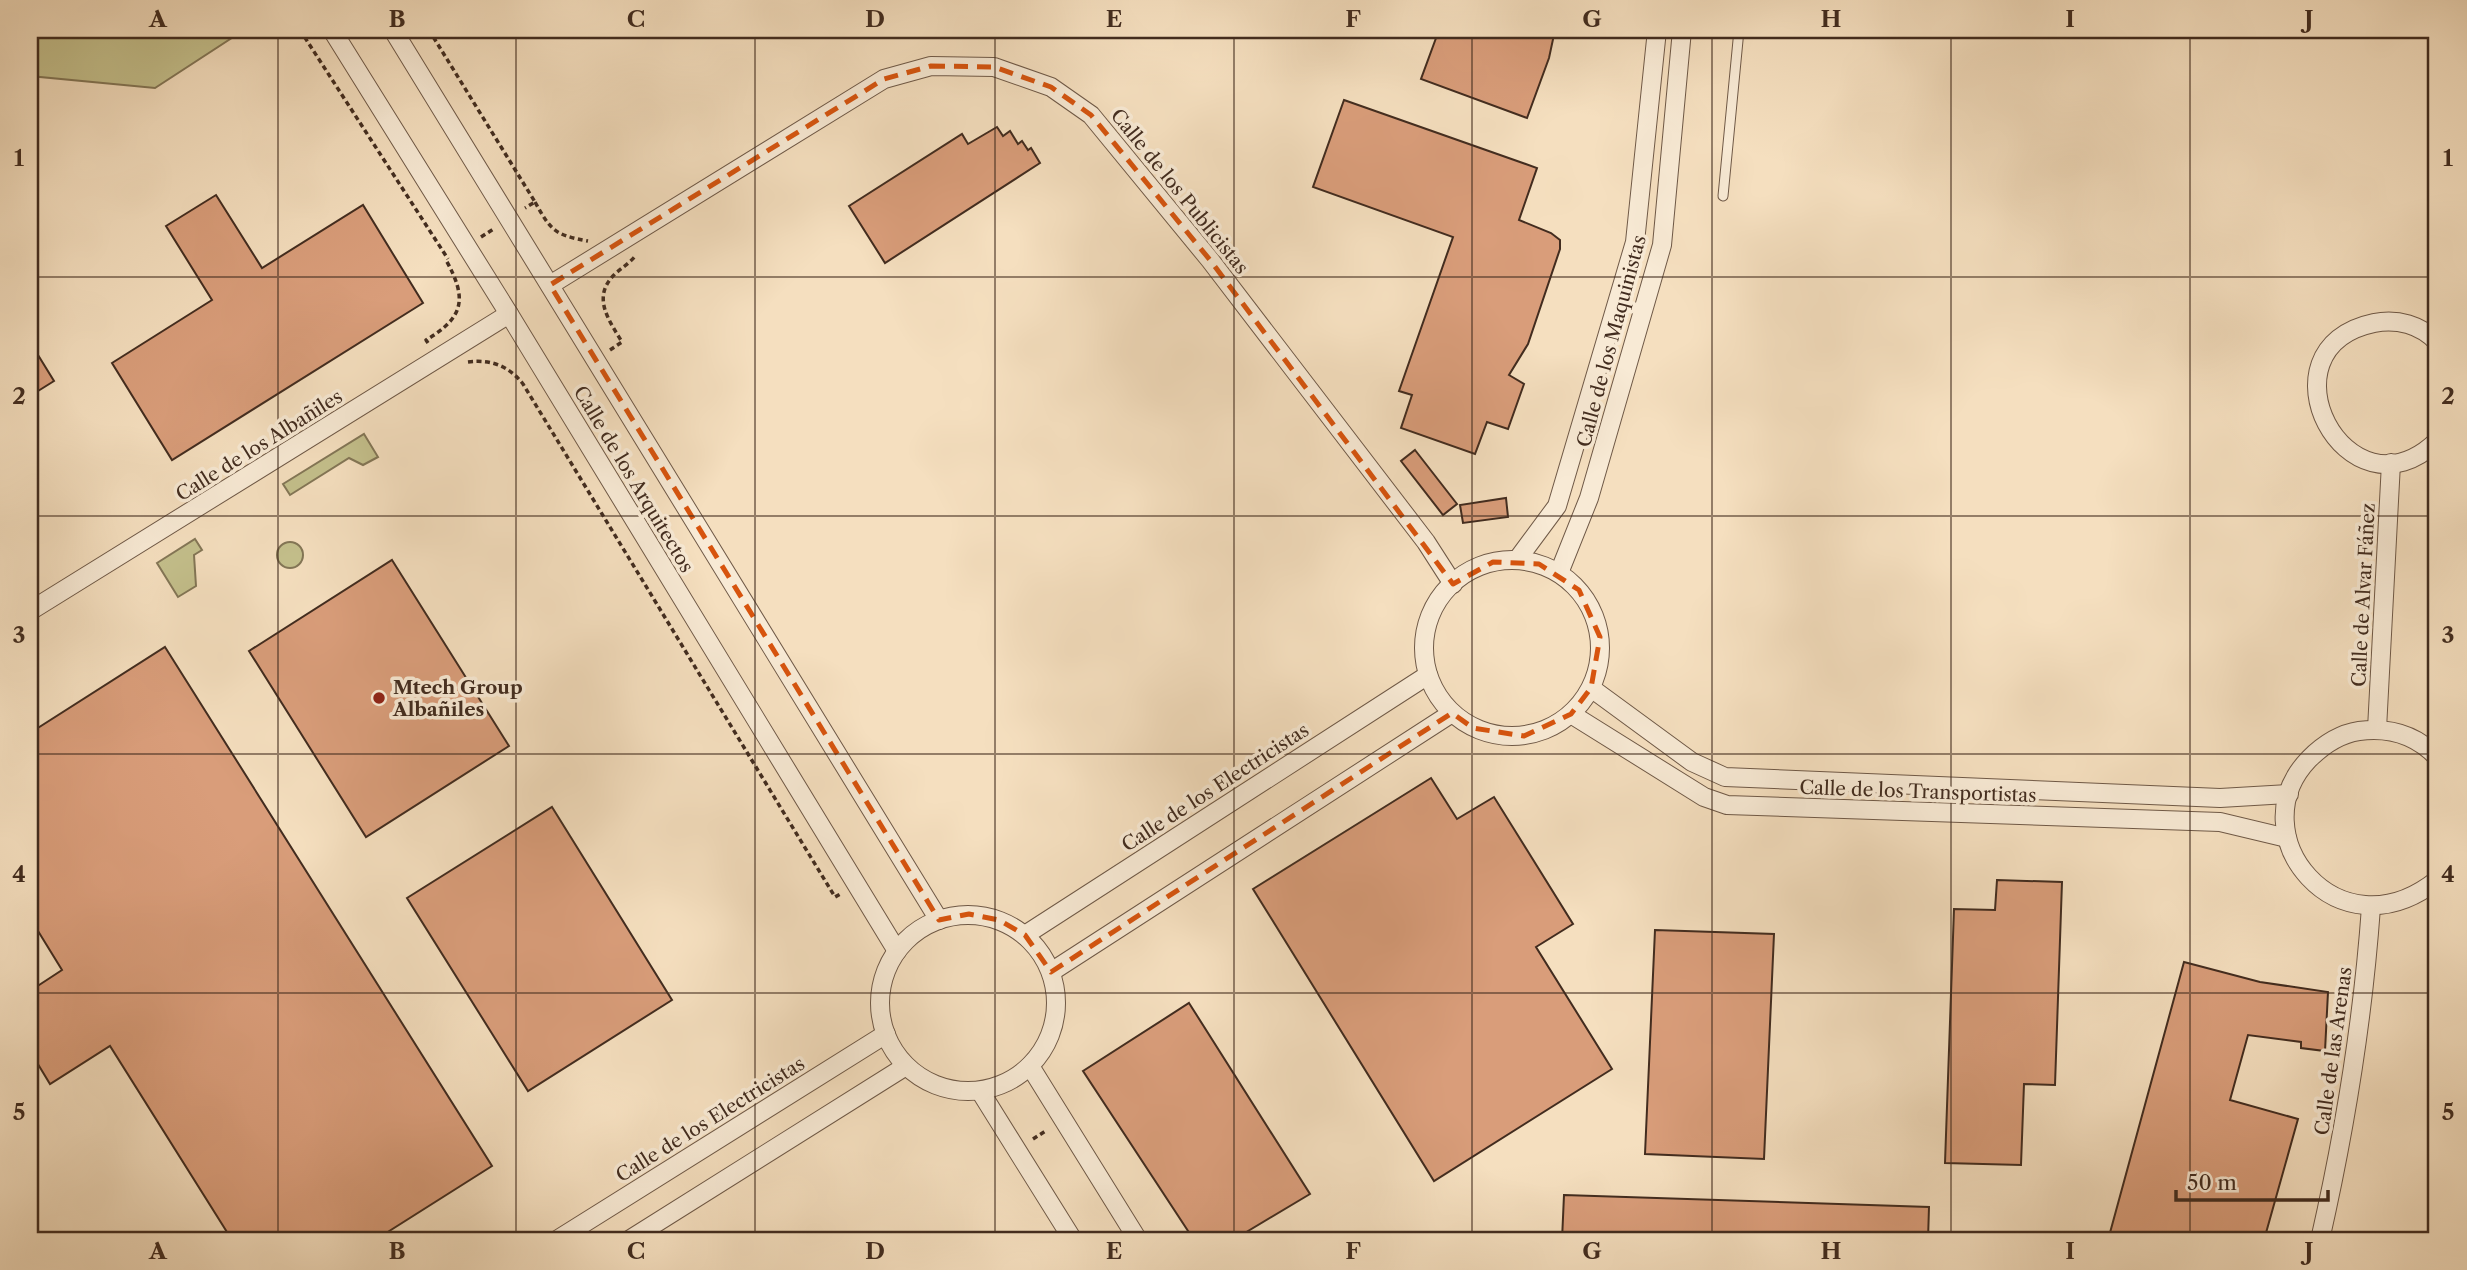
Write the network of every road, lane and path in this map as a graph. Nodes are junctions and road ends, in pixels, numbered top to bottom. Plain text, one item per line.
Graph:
1 (300, 30) edge
2 (332, 30) edge
3 (393, 30) edge
4 (429, 30) edge
5 (1657, 30) edge
6 (1682, 30) edge
7 (1739, 30) edge
8 (1723, 196) dead end
9 (535, 202) junction
10 (509, 219) junction
11 (597, 235) dead end
12 (626, 238) junction
13 (467, 247) junction
14 (446, 260) junction
15 (550, 285) junction
16 (509, 314) junction
17 (2437, 342) edge
18 (438, 359) junction
19 (596, 359) junction
20 (553, 386) junction
21 (532, 398) junction
22 (2437, 441) edge
23 (2391, 463) junction
24 (1517, 560) junction
25 (1559, 573) junction
26 (1452, 584) junction
27 (30, 611) edge
28 (1428, 675) junction
29 (1591, 688) junction
30 (1452, 713) junction
31 (1571, 714) junction
32 (2377, 729) junction
33 (2437, 757) edge
34 (2289, 794) junction
35 (2287, 838) junction
36 (2437, 880) edge
37 (856, 885) junction
38 (2371, 907) junction
39 (939, 919) junction
40 (1025, 935) junction
41 (897, 951) junction
42 (1051, 972) junction
43 (886, 1034) junction
44 (906, 1066) junction
45 (1030, 1066) junction
46 (980, 1091) junction
47 (1063, 1121) junction
48 (1016, 1148) junction
49 (557, 1240) edge
50 (629, 1240) edge
51 (1073, 1240) edge
52 (1138, 1240) edge
53 (2320, 1240) edge

1 - 14 path
2 - 13 street, Calle de los Arquitectos
3 - 10 street, Calle de los Arquitectos
4 - 9 path
5 - 24 street, Calle de los Maquinistas
6 - 25 street, Calle de los Maquinistas
7 - 8 lane
9 - 10 path
9 - 11 path
10 - 13 path
10 - 15 street, Calle de los Arquitectos
12 - 15 street, Calle de los Publicistas
12 - 19 path
12 - 26 street, Calle de los Publicistas
13 - 14 path
13 - 16 street, Calle de los Arquitectos
14 - 18 path
15 - 19 street, Calle de los Arquitectos
16 - 18 street, Calle de los Albañiles
16 - 20 street, Calle de los Arquitectos
17 - 23 street
18 - 21 path
18 - 27 street, Calle de los Albañiles
19 - 39 street, Calle de los Arquitectos
20 - 21 path
20 - 37 street, Calle de los Arquitectos
21 - 37 path
22 - 23 street
23 - 32 street, Calle de Alvar Fáñez
24 - 25 street
24 - 26 street
25 - 29 street
26 - 28 street
28 - 30 street
28 - 40 street, Calle de los Electricistas
29 - 31 street
29 - 34 street, Calle de los Transportistas
30 - 31 street
30 - 42 street
31 - 35 street, Calle de los Transportistas
32 - 33 street
32 - 34 street
34 - 35 street
35 - 38 street
36 - 38 street
37 - 41 street, Calle de los Arquitectos
38 - 53 street, Calle de las Arenas
39 - 40 street
39 - 41 street
40 - 42 street
41 - 43 street
42 - 45 street
43 - 44 street
43 - 49 street, Calle de los Electricistas
44 - 46 street
44 - 50 street
45 - 46 street
45 - 47 street
46 - 48 street
47 - 48 path
47 - 52 street
48 - 51 street

